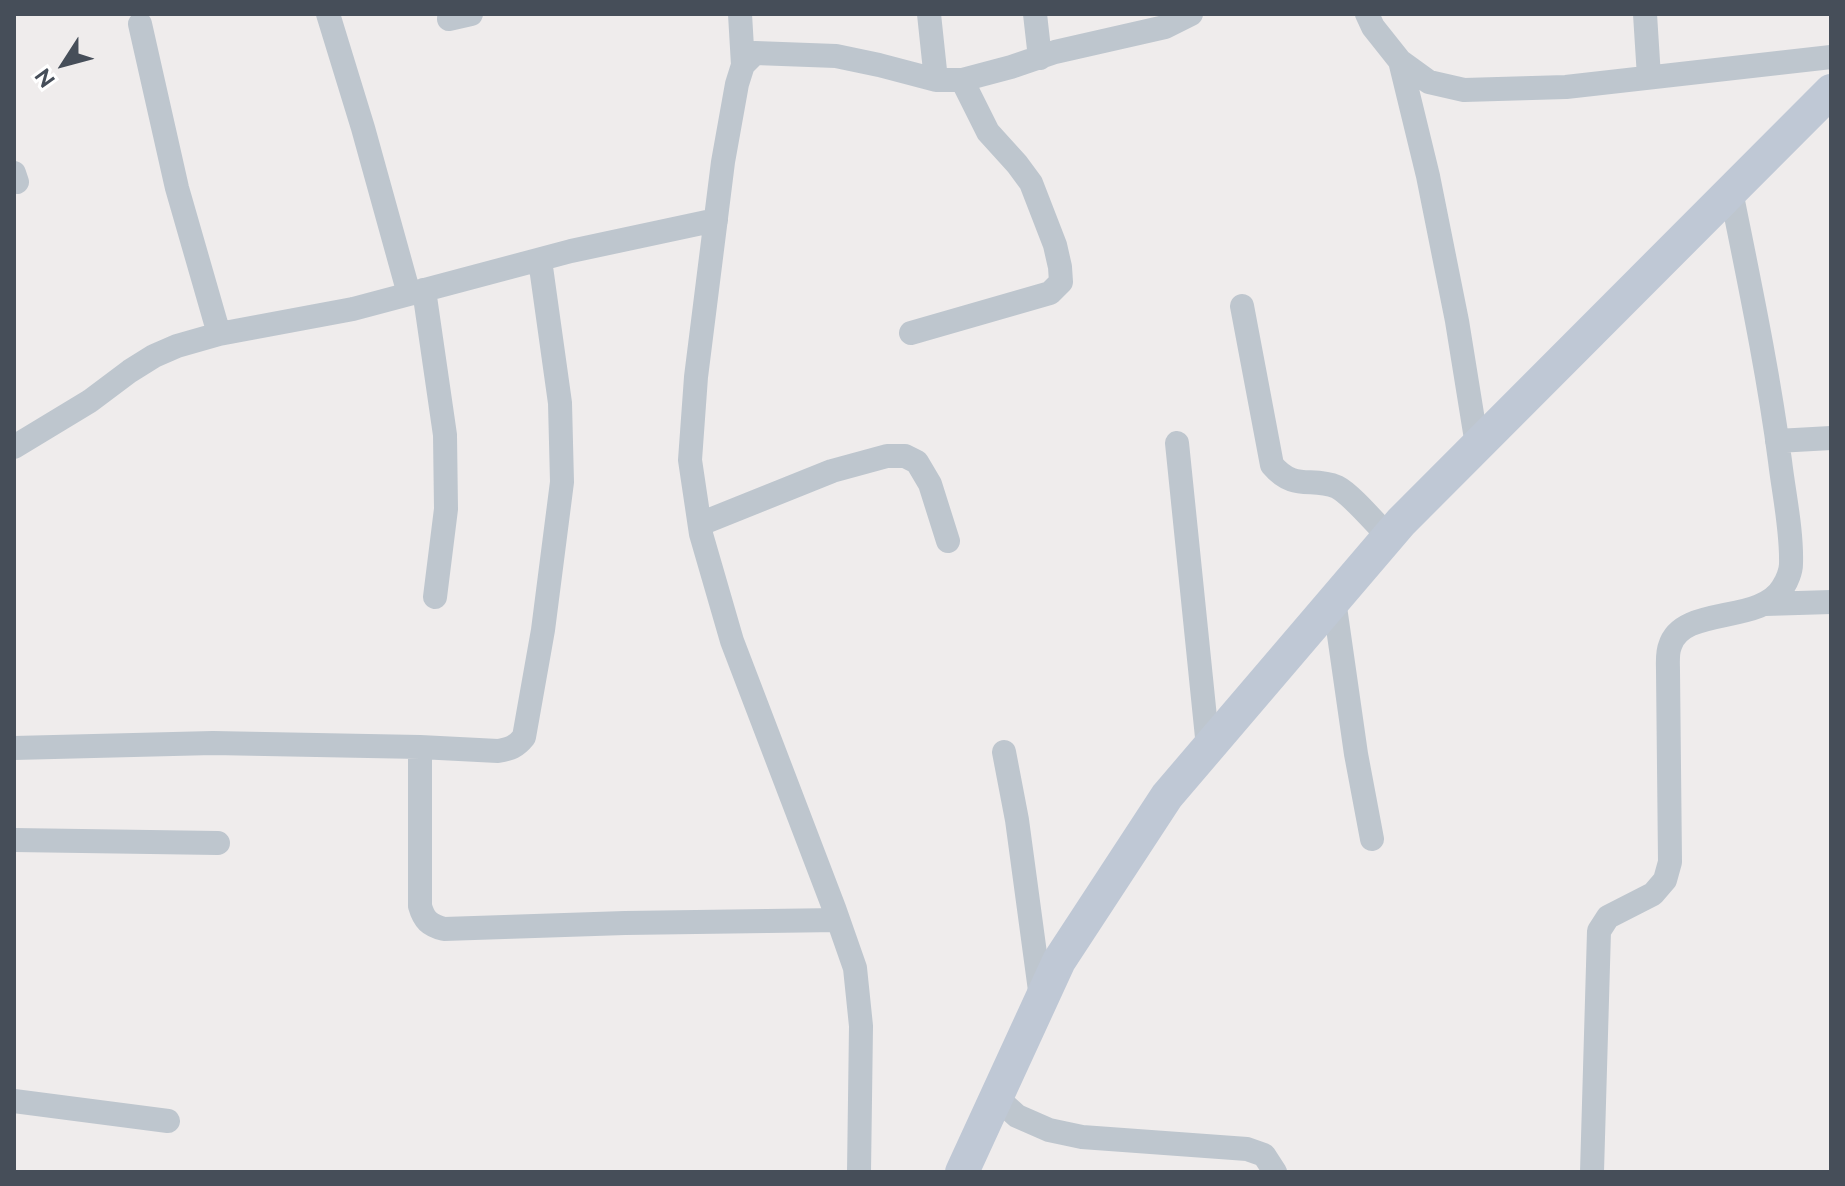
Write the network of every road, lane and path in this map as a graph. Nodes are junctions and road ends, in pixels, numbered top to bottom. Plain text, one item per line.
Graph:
1 (328, 14) edge
2 (740, 14) edge
3 (929, 14) edge
4 (1035, 14) edge
5 (1191, 14) edge
6 (1367, 14) edge
7 (1645, 14) edge
8 (140, 24) dead end
9 (1831, 57) edge
10 (1040, 58) junction
11 (1400, 61) junction
12 (743, 65) junction
13 (1649, 77) junction
14 (936, 80) junction
15 (962, 80) junction
16 (1831, 91) edge
17 (1731, 191) junction
18 (716, 220) junction
19 (540, 260) junction
20 (417, 292) junction
21 (1242, 306) dead end
22 (911, 333) dead end
23 (219, 334) junction
24 (1831, 438) edge
25 (1777, 441) junction
26 (1177, 443) dead end
27 (1477, 445) junction
28 (14, 447) edge
29 (700, 524) junction
30 (1388, 536) junction
31 (948, 541) dead end
32 (435, 597) dead end
33 (1334, 600) junction
34 (1831, 602) edge
35 (1765, 604) junction
36 (420, 747) junction
37 (1208, 747) junction
38 (14, 748) edge
39 (1004, 752) dead end
40 (1372, 839) dead end
41 (14, 840) edge
42 (218, 843) dead end
43 (838, 920) junction
44 (1041, 1001) junction
45 (997, 1098) junction
46 (14, 1101) edge
47 (168, 1121) dead end
48 (859, 1172) edge
49 (962, 1172) edge
50 (1275, 1172) edge
51 (1592, 1172) edge

1 - 20 street
2 - 12 street
3 - 14 street
4 - 10 street
5 - 10 street
6 - 11 street
7 - 13 street
8 - 23 street
9 - 13 street
10 - 15 street
11 - 13 street
11 - 27 street
12 - 14 street
12 - 18 street
14 - 15 street
15 - 22 street
16 - 17 street
17 - 25 street
17 - 27 street
18 - 19 street
18 - 29 street
19 - 20 street
19 - 36 street
20 - 23 street
20 - 32 street
21 - 30 street
23 - 28 street
24 - 25 street
25 - 35 street
26 - 37 street
27 - 30 street
29 - 31 street
29 - 43 street
30 - 33 street
33 - 37 street
33 - 40 street
34 - 35 street
35 - 51 street
36 - 38 street
36 - 43 street
37 - 44 street
39 - 44 street
41 - 42 street
43 - 48 street
44 - 45 street
45 - 49 street
45 - 50 street
46 - 47 street

